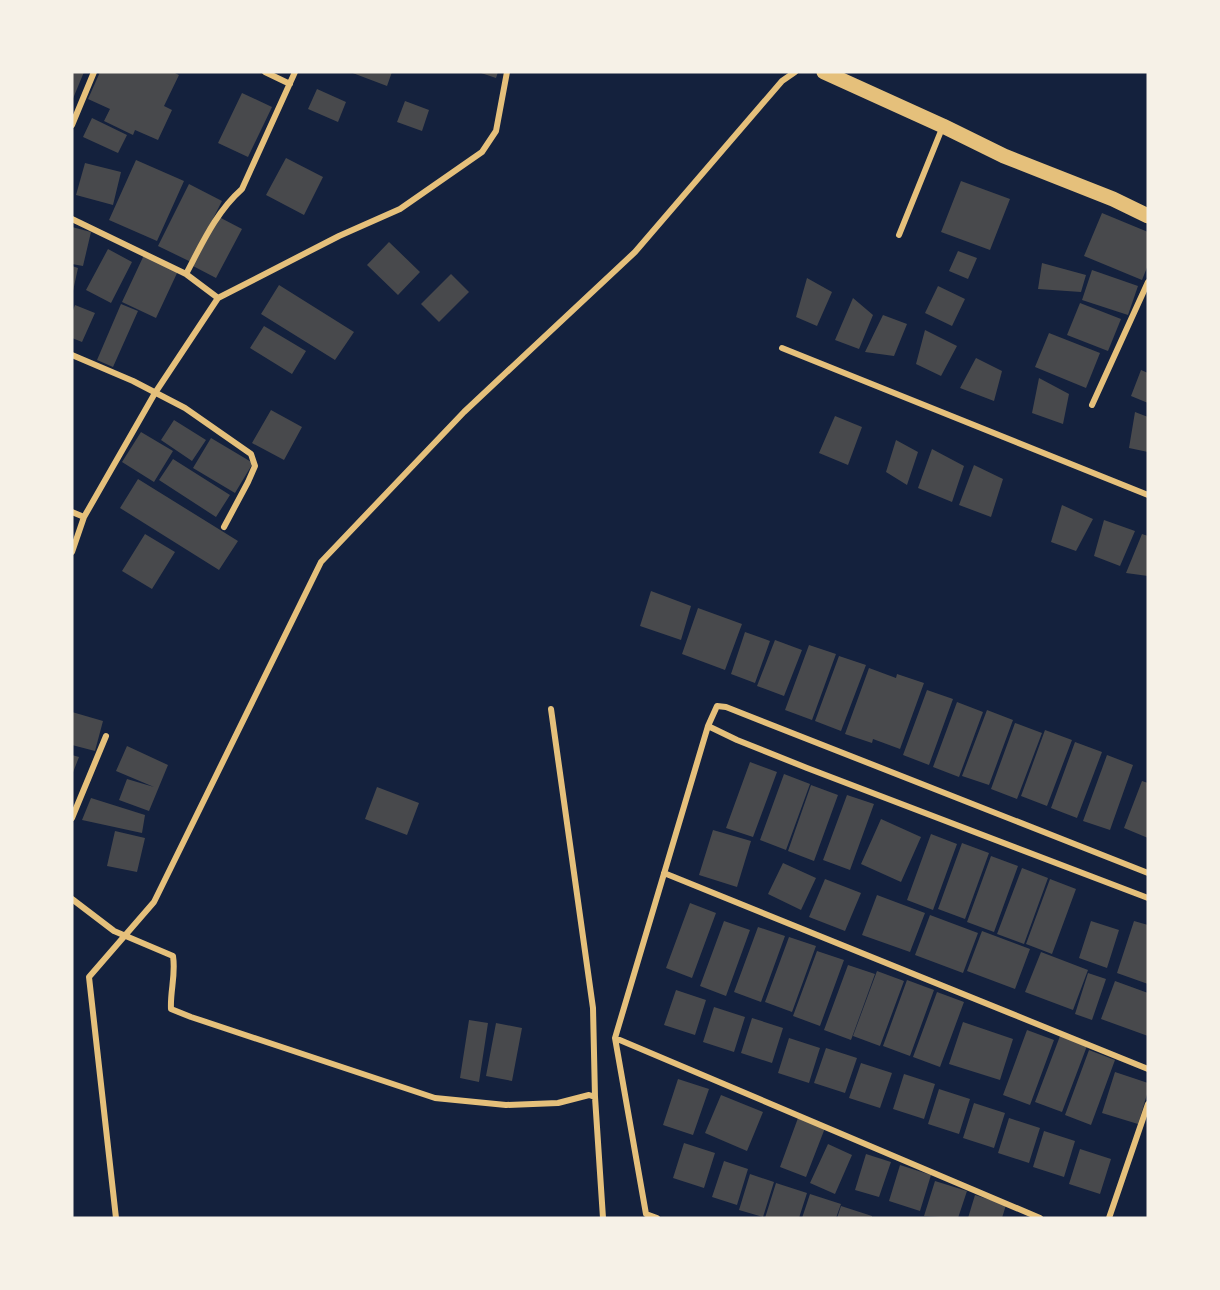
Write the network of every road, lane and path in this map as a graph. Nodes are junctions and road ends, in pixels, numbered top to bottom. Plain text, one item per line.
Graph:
1 (94, 72) edge
2 (265, 72) edge
3 (295, 72) edge
4 (507, 72) edge
5 (795, 72) edge
6 (824, 72) edge
7 (290, 84) junction
8 (72, 125) edge
9 (943, 126) junction
10 (1148, 216) edge
11 (72, 219) edge
12 (899, 236) dead end
13 (186, 274) junction
14 (1148, 282) edge
15 (218, 298) junction
16 (782, 348) dead end
17 (72, 355) edge
18 (155, 393) junction
19 (1092, 405) dead end
20 (1148, 495) edge
21 (72, 512) edge
22 (84, 517) junction
23 (224, 526) dead end
24 (72, 552) edge
25 (551, 709) dead end
26 (708, 726) junction
27 (106, 736) dead end
28 (72, 818) edge
29 (664, 873) junction
30 (1148, 873) edge
31 (1148, 898) edge
32 (72, 899) edge
33 (615, 1038) junction
34 (1148, 1069) edge
35 (594, 1097) junction
36 (1148, 1104) edge
37 (116, 1218) edge
38 (603, 1218) edge
39 (657, 1218) edge
40 (1040, 1218) edge
41 (1109, 1218) edge

1 - 8 street
2 - 7 street
3 - 7 street
4 - 15 street
5 - 37 street
6 - 9 main road
7 - 13 street
9 - 10 main road
9 - 12 street
11 - 13 street
13 - 15 street
14 - 19 street
15 - 18 street
16 - 20 street
17 - 18 street
18 - 22 street
18 - 23 street
21 - 22 street
22 - 24 street
25 - 35 street
26 - 29 street
26 - 30 street
26 - 31 street
27 - 28 street
29 - 33 street
29 - 34 street
32 - 35 street
33 - 39 street
33 - 40 street
35 - 38 street
36 - 41 street

